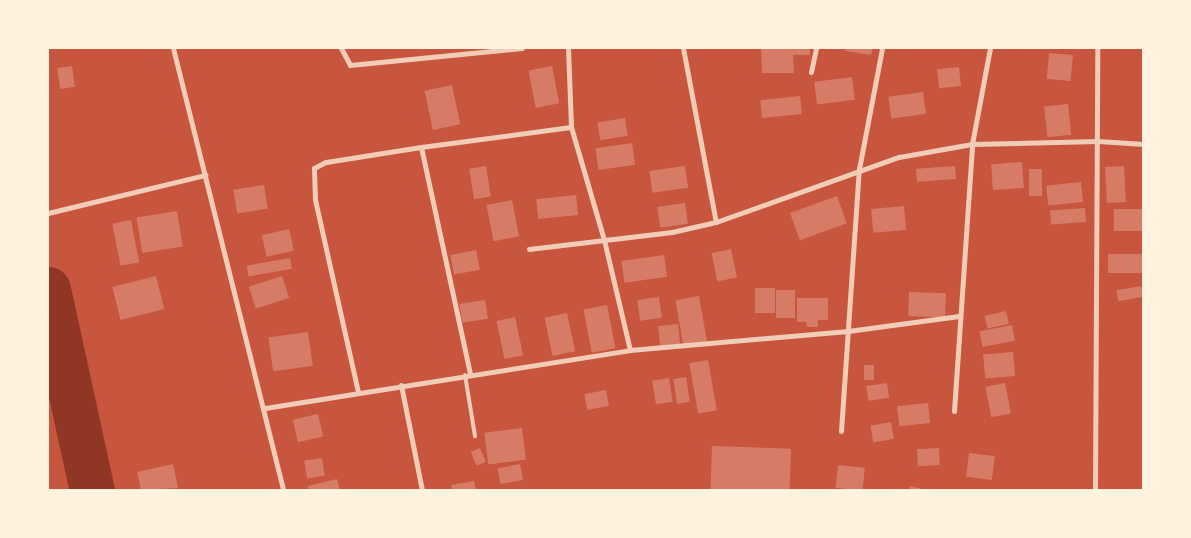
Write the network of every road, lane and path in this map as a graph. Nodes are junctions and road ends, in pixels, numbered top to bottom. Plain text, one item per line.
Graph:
1 (172, 48) edge
2 (341, 48) edge
3 (455, 48) edge
4 (522, 48) edge
5 (568, 48) edge
6 (684, 48) edge
7 (816, 48) edge
8 (882, 48) edge
9 (990, 48) edge
10 (1097, 48) edge
11 (457, 55) junction
12 (811, 72) dead end
13 (571, 128) junction
14 (1098, 141) junction
15 (972, 144) junction
16 (1144, 144) edge
17 (421, 147) junction
18 (859, 169) junction
19 (205, 175) junction
20 (48, 213) edge
21 (716, 222) junction
22 (604, 240) junction
23 (529, 249) dead end
24 (959, 316) junction
25 (848, 331) junction
26 (630, 350) junction
27 (467, 374) junction
28 (401, 385) junction
29 (358, 392) junction
30 (265, 408) junction
31 (954, 411) dead end
32 (841, 431) dead end
33 (475, 436) dead end
34 (283, 490) edge
35 (422, 490) edge
36 (1095, 490) edge

1 - 19 street
2 - 11 street
3 - 11 street
4 - 11 street
5 - 13 street
6 - 21 street
7 - 12 street
8 - 18 street
9 - 15 street
10 - 14 street
13 - 17 street
13 - 22 street
14 - 15 street
14 - 16 street
14 - 36 street
15 - 18 street
15 - 24 street
17 - 27 street
17 - 29 street
18 - 21 street
18 - 25 street
19 - 20 street
19 - 30 street
21 - 22 street
22 - 23 street
22 - 26 street
24 - 25 street
24 - 31 street
25 - 26 street
25 - 32 street
26 - 27 street
27 - 28 street
27 - 33 lane
28 - 29 street
28 - 35 street
29 - 30 street
30 - 34 street

